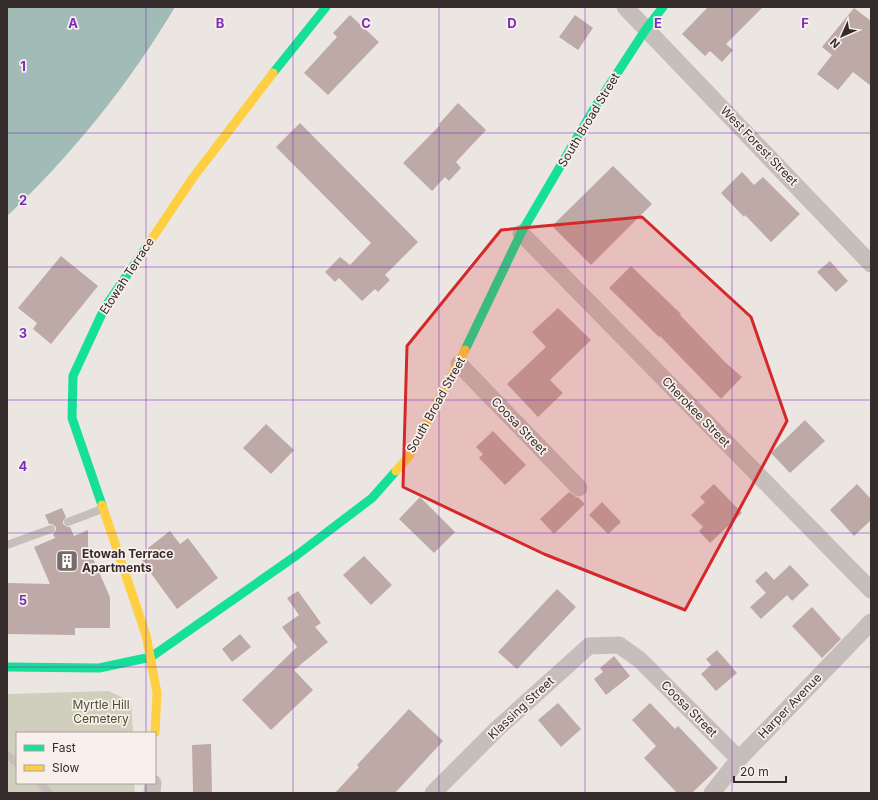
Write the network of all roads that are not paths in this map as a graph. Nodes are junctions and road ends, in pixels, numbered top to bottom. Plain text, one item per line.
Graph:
1 (326, 7) edge
2 (626, 7) edge
3 (663, 7) edge
4 (646, 29) junction
5 (521, 234) junction
6 (871, 264) edge
7 (459, 364) junction
8 (579, 488) dead end
9 (103, 509) junction
10 (68, 522) dead end
11 (51, 529) dead end
12 (7, 545) edge
13 (871, 590) edge
14 (871, 622) edge
15 (619, 645) joint
16 (151, 657) junction
17 (7, 667) edge
18 (155, 732) edge
19 (7, 756) edge
20 (739, 759) junction
21 (16, 762) edge
22 (41, 784) edge
23 (437, 792) edge
24 (50, 793) edge
25 (712, 793) edge

1 - 9 main road, Etowah Terrace
2 - 4 street, West Forest Street
3 - 4 main road, South Broad Street
4 - 5 main road, South Broad Street
4 - 6 street, West Forest Street
5 - 7 main road, South Broad Street
5 - 13 street, Cherokee Street
7 - 8 street, Coosa Street
7 - 16 main road, South Broad Street
9 - 10 lane
9 - 16 main road, Etowah Terrace
11 - 12 lane
14 - 20 street, Harper Avenue
15 - 20 street, Coosa Street
15 - 23 street, Klassing Street
16 - 17 main road, South Broad Street
16 - 18 main road, Etowah Terrace
19 - 21 lane
20 - 25 street, Harper Avenue
22 - 24 lane

